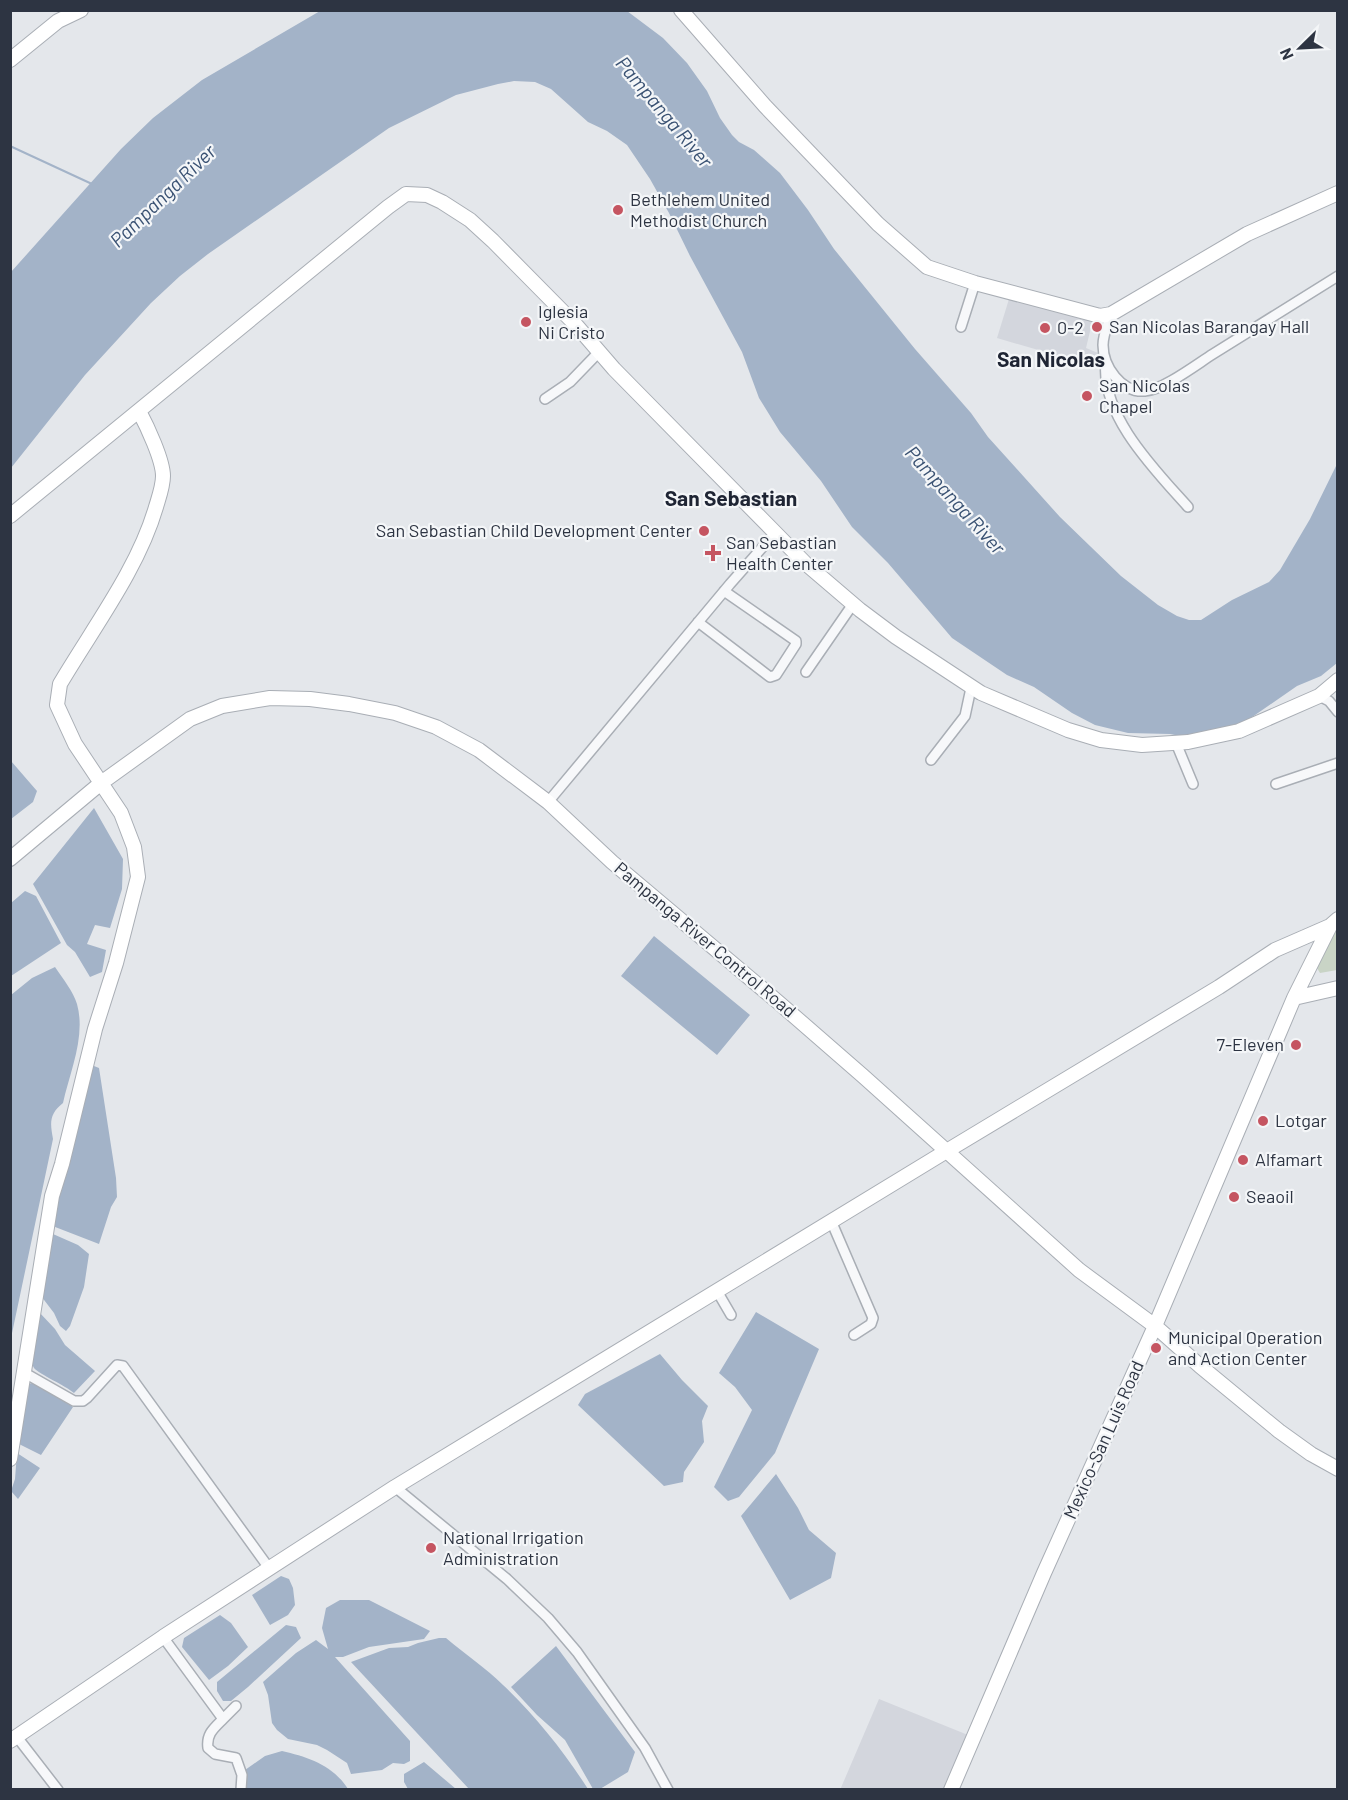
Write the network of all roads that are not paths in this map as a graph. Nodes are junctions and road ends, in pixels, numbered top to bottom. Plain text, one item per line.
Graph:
1 (81, 10) edge
2 (681, 10) edge
3 (10, 60) edge
4 (1338, 193) edge
5 (1338, 276) edge
6 (975, 283) junction
7 (1111, 314) junction
8 (961, 327) dead end
9 (599, 352) junction
10 (1106, 362) junction
11 (545, 399) dead end
12 (139, 411) junction
13 (1188, 507) dead end
14 (10, 516) edge
15 (775, 533) junction
16 (724, 591) junction
17 (853, 604) junction
18 (698, 622) junction
19 (806, 672) dead end
20 (1338, 681) edge
21 (971, 688) junction
22 (1319, 696) junction
23 (1338, 712) edge
24 (1176, 743) junction
25 (931, 760) dead end
26 (1338, 763) edge
27 (101, 783) junction
28 (1193, 784) dead end
29 (1276, 784) dead end
30 (548, 802) junction
31 (10, 860) edge
32 (1334, 923) edge
33 (1338, 988) edge
34 (1294, 998) junction
35 (945, 1152) junction
36 (832, 1223) junction
37 (717, 1292) junction
38 (731, 1315) dead end
39 (1155, 1326) junction
40 (854, 1335) dead end
41 (23, 1372) junction
42 (10, 1459) edge
43 (1338, 1469) edge
44 (395, 1487) junction
45 (270, 1568) junction
46 (163, 1637) junction
47 (236, 1706) dead end
48 (223, 1719) junction
49 (14, 1739) edge
50 (55, 1788) edge
51 (241, 1790) edge
52 (668, 1790) edge
53 (951, 1790) edge

1 - 3 street
2 - 6 street
4 - 7 street
5 - 10 street
6 - 7 street
6 - 8 street
7 - 10 street
9 - 11 street
9 - 12 street
9 - 15 street
10 - 13 street
12 - 14 street
12 - 27 street
15 - 16 street
15 - 17 street
16 - 18 street
16 - 18 street
17 - 19 street
17 - 21 street
18 - 30 street
20 - 22 street
21 - 24 street
21 - 25 street
22 - 23 street
22 - 24 street
24 - 28 street
26 - 29 street
27 - 30 street, Pampanga River Control Road
27 - 31 street, Pampanga River Control Road
27 - 41 street
30 - 35 street, Pampanga River Control Road
32 - 34 street, Mexico-San Luis Road
32 - 35 street
33 - 34 street
34 - 39 street, Mexico-San Luis Road
35 - 36 street
35 - 39 street, Pampanga River Control Road
36 - 37 street
36 - 40 street
37 - 38 street
37 - 44 street
39 - 43 street, Pampanga River Control Road
39 - 53 street, Mexico-San Luis Road
41 - 42 street
41 - 45 street
44 - 45 street
44 - 52 street
45 - 46 street
46 - 48 street
46 - 49 street
47 - 48 street
48 - 51 street
49 - 50 street

